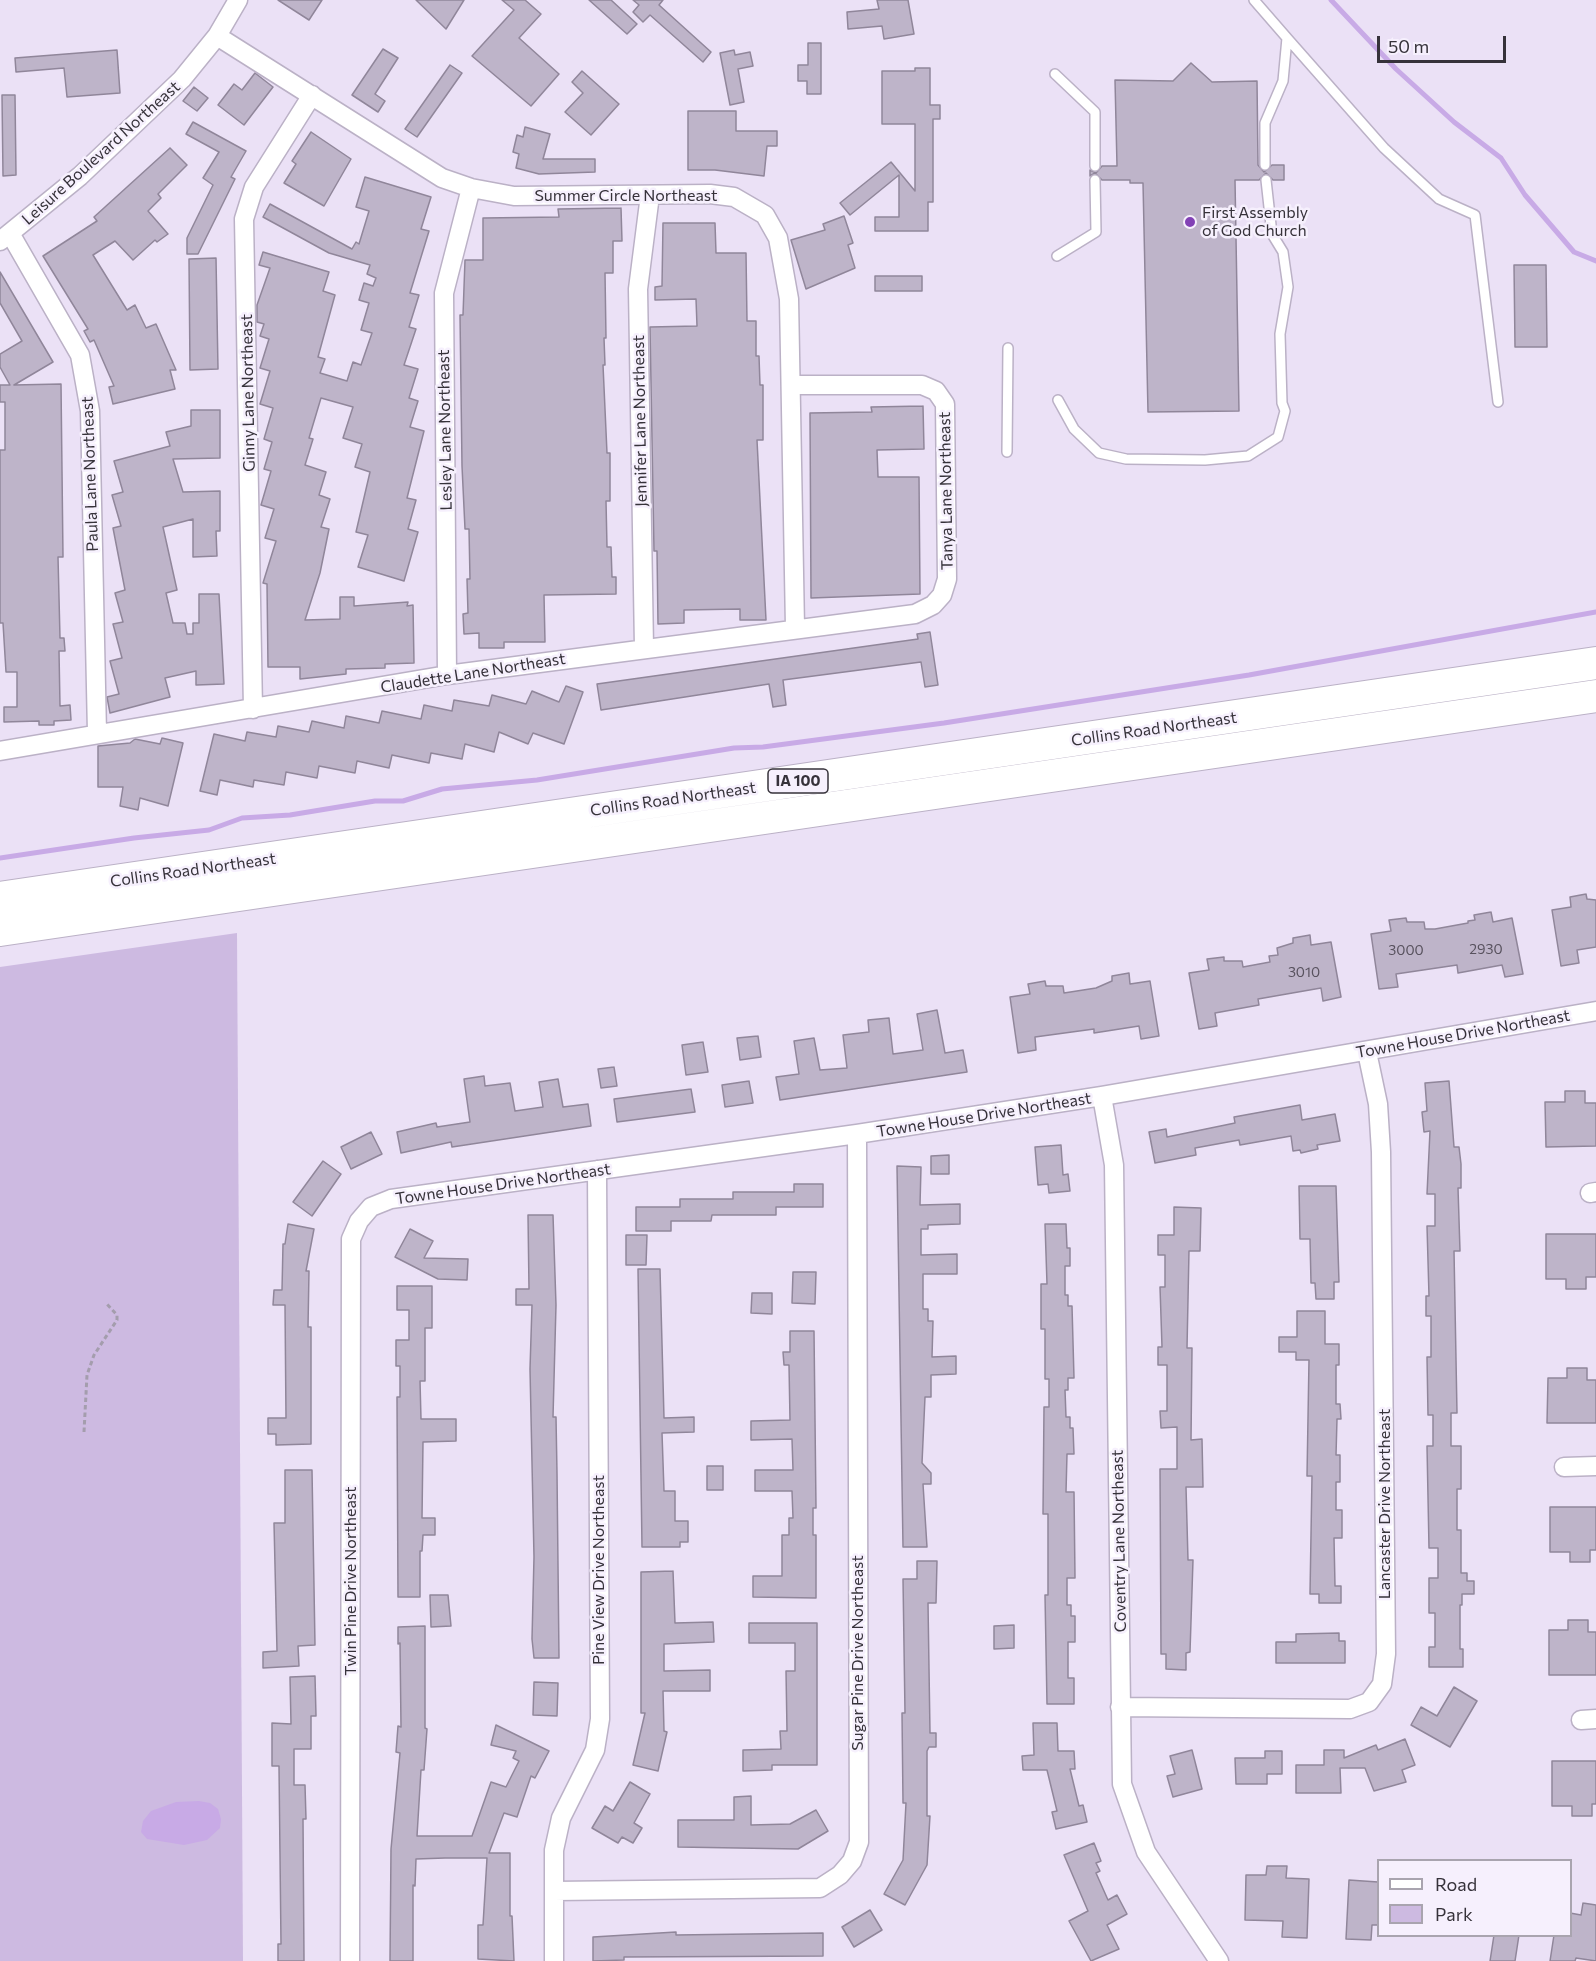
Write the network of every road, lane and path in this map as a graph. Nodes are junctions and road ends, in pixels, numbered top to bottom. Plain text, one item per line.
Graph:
1 (238, 0) edge
2 (1254, 0) edge
3 (217, 36) junction
4 (1287, 38) junction
5 (1055, 74) dead end
6 (312, 95) junction
7 (1265, 165) dead end
8 (1095, 166) dead end
9 (1095, 180) dead end
10 (1266, 180) dead end
11 (471, 188) junction
12 (650, 195) junction
13 (5, 238) edge
14 (1057, 256) dead end
15 (1008, 348) dead end
16 (791, 385) junction
17 (1058, 400) dead end
18 (1498, 402) dead end
19 (1006, 452) dead end
20 (942, 595) joint
21 (795, 628) junction
22 (644, 648) junction
23 (1596, 663) edge
24 (447, 675) junction
25 (1596, 696) edge
26 (253, 709) junction
27 (97, 733) junction
28 (0, 751) edge
29 (0, 898) edge
30 (0, 930) edge
31 (1596, 1011) edge
32 (1366, 1052) junction
33 (1102, 1096) junction
34 (857, 1134) junction
35 (597, 1170) junction
36 (371, 1207) joint
37 (106, 1303) dead end
38 (84, 1432) dead end
39 (1596, 1466) edge
40 (1564, 1467) dead end
41 (1120, 1707) junction
42 (554, 1891) junction
43 (350, 1961) edge
44 (554, 1961) edge
45 (1219, 1961) edge

1 - 3 street, Leisure Boulevard Northeast
2 - 4 lane
3 - 6 street, Summer Circle Northeast
3 - 13 street, Leisure Boulevard Northeast
4 - 7 lane
4 - 18 lane
5 - 8 lane
6 - 11 street, Summer Circle Northeast
6 - 26 street, Ginny Lane Northeast
9 - 14 lane
10 - 17 lane
11 - 12 street, Summer Circle Northeast
11 - 24 street, Lesley Lane Northeast
12 - 16 street, Summer Circle Northeast
12 - 22 street, Jennifer Lane Northeast
13 - 27 street, Paula Lane Northeast
15 - 19 lane
16 - 20 street, Tanya Lane Northeast
16 - 21 street, Summer Circle Northeast
20 - 21 street, Claudette Lane Northeast
21 - 22 street, Claudette Lane Northeast
22 - 24 street, Claudette Lane Northeast
23 - 29 highway, Collins Road Northeast / IA 100
24 - 26 street, Claudette Lane Northeast
25 - 30 highway, Collins Road Northeast / IA 100
26 - 27 street, Claudette Lane Northeast
27 - 28 street, Claudette Lane Northeast
31 - 32 street, Towne House Drive Northeast
32 - 33 street, Towne House Drive Northeast
32 - 41 street, Lancaster Drive Northeast
33 - 34 street, Towne House Drive Northeast
33 - 41 street, Coventry Lane Northeast
34 - 35 street, Towne House Drive Northeast
34 - 42 street, Sugar Pine Drive Northeast
35 - 36 street, Towne House Drive Northeast
35 - 42 street, Pine View Drive Northeast
36 - 43 street, Twin Pine Drive Northeast
37 - 38 path
39 - 40 street
41 - 45 street, Coventry Lane Northeast
42 - 44 street, Pine View Drive Northeast

